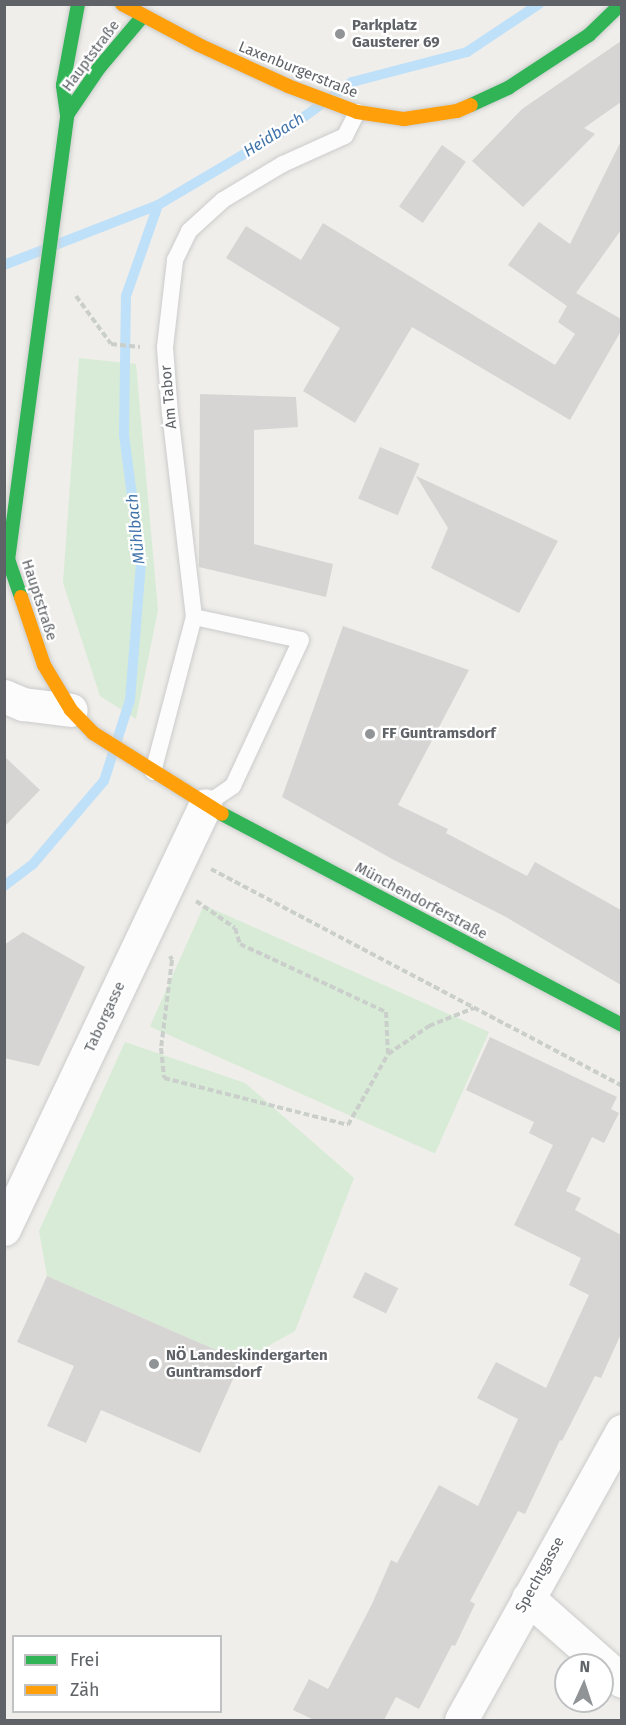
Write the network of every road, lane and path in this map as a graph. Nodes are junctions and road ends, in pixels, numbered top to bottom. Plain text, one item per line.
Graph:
1 (78, 4) edge
2 (122, 4) edge
3 (621, 4) edge
4 (143, 16) junction
5 (357, 112) junction
6 (67, 116) junction
7 (45, 283) junction
8 (135, 346) dead end
9 (6, 564) edge
10 (194, 617) junction
11 (4, 696) edge
12 (71, 710) junction
13 (153, 772) junction
14 (205, 805) junction
15 (182, 853) junction
16 (157, 907) junction
17 (475, 1008) junction
18 (621, 1025) edge
19 (388, 1053) junction
20 (621, 1086) edge
21 (4, 1229) edge
22 (621, 1431) edge
23 (528, 1598) junction
24 (621, 1681) edge
25 (461, 1720) edge

1 - 6 street, Hauptstraße
2 - 4 street, Laxenburgerstraße
3 - 5 street, Laxenburgerstraße
4 - 5 street, Laxenburgerstraße
4 - 6 street, Hauptstraße
5 - 10 lane, Am Tabor
6 - 7 street, Hauptstraße
7 - 8 path
7 - 9 street, Hauptstraße
9 - 12 street, Hauptstraße
10 - 13 lane, Am Tabor
10 - 14 lane
11 - 12 street
12 - 13 street, Hauptstraße
13 - 14 street, Hauptstraße
14 - 15 street, Taborgasse
14 - 18 street, Münchendorferstraße
15 - 16 street, Taborgasse
15 - 17 path
16 - 19 path
16 - 19 path
16 - 21 street, Taborgasse
17 - 19 path
17 - 20 path
22 - 23 street, Spechtgasse
23 - 24 street
23 - 25 street, Spechtgasse

